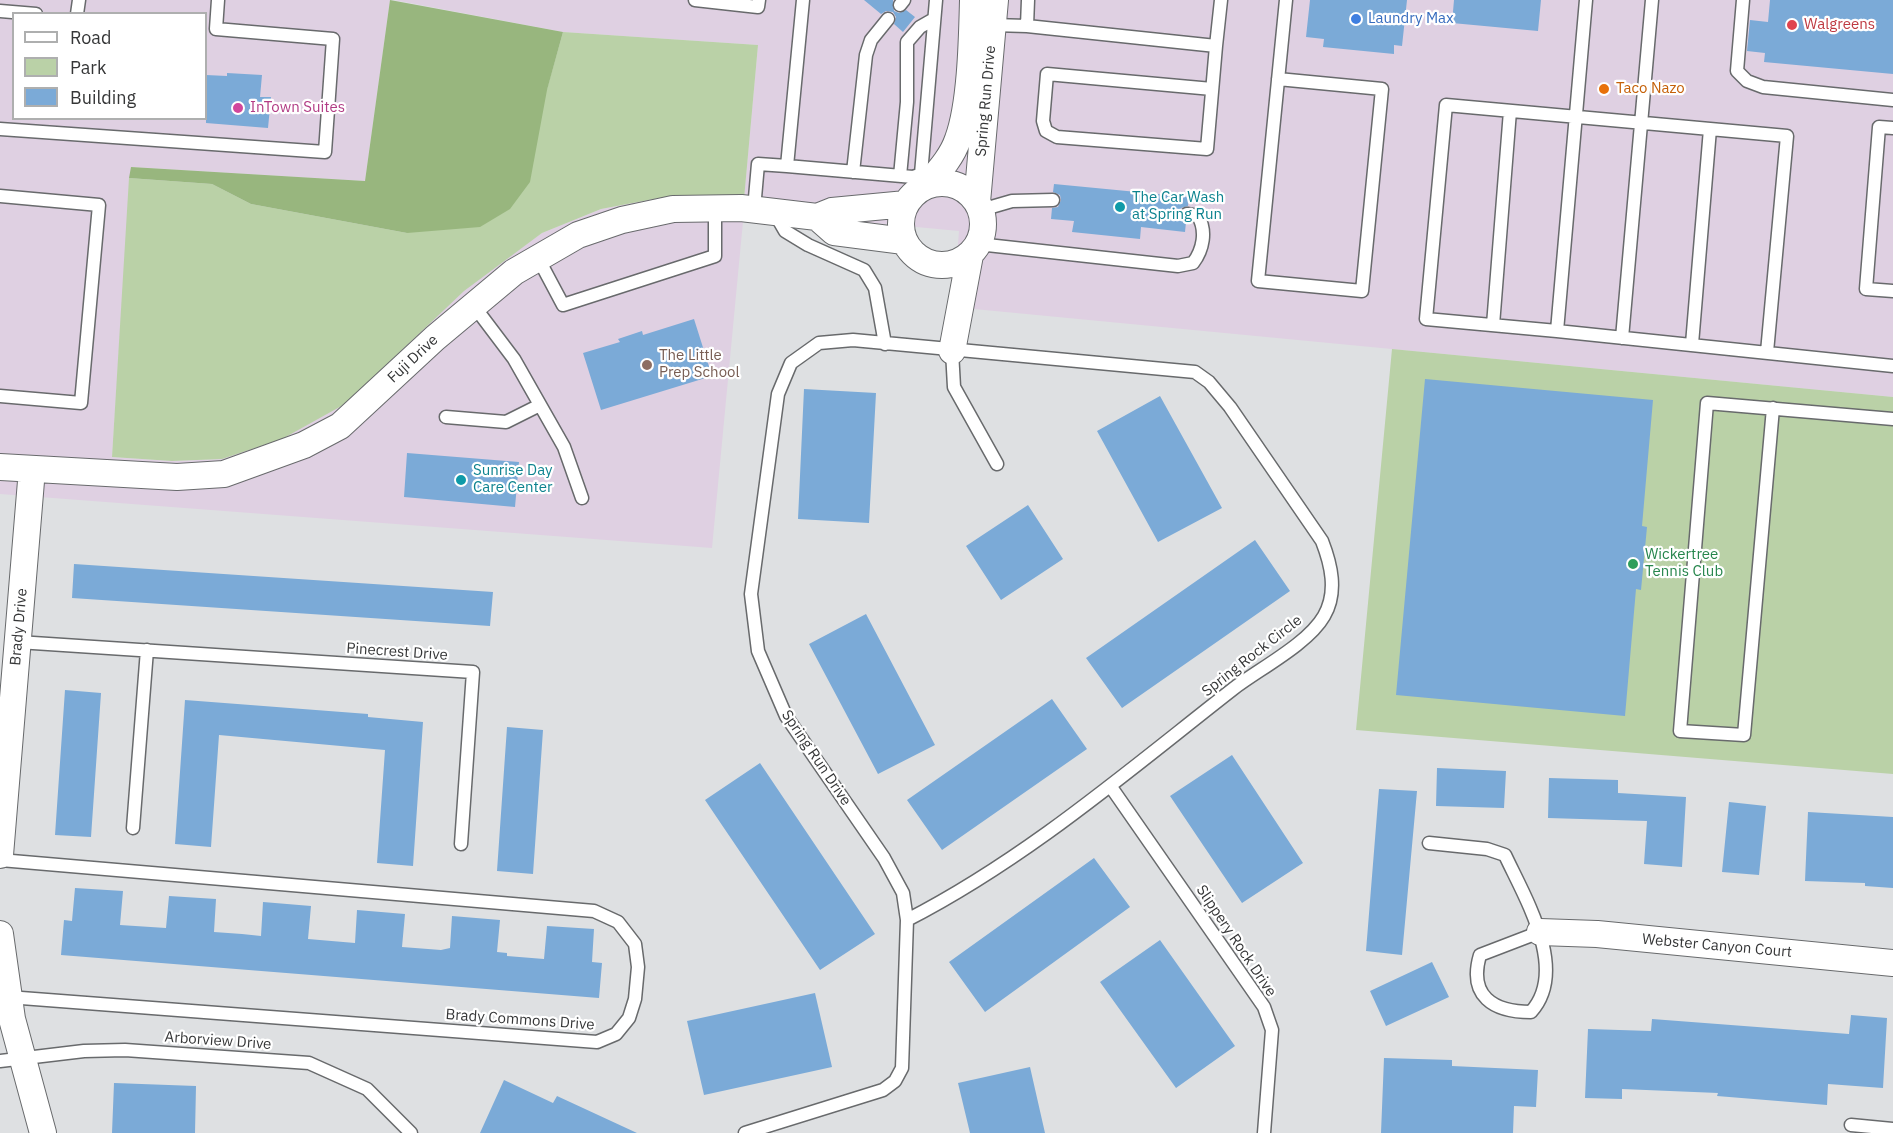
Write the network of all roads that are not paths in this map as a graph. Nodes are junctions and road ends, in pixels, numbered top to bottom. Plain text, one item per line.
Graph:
1 (218, 0) edge
2 (695, 0) edge
3 (759, 0) edge
4 (803, 0) edge
5 (936, 0) edge
6 (973, 0) edge
7 (995, 0) edge
8 (1028, 0) edge
9 (1221, 0) edge
10 (1286, 0) edge
11 (1586, 0) edge
12 (1652, 0) edge
13 (1743, 0) edge
14 (888, 19) dead end
15 (934, 19) junction
16 (993, 25) junction
17 (1028, 26) junction
18 (1216, 46) junction
19 (1278, 79) junction
20 (1212, 89) junction
21 (1893, 100) edge
22 (1510, 111) junction
23 (1574, 116) junction
24 (1641, 122) junction
25 (1893, 128) edge
26 (0, 129) edge
27 (1710, 129) junction
28 (787, 166) junction
29 (853, 172) junction
30 (900, 176) junction
31 (927, 186) junction
32 (0, 196) edge
33 (1053, 200) dead end
34 (906, 204) junction
35 (979, 206) junction
36 (715, 207) junction
37 (764, 210) junction
38 (1187, 214) dead end
39 (817, 217) junction
40 (904, 242) junction
41 (974, 250) junction
42 (538, 258) junction
43 (933, 264) junction
44 (1893, 291) edge
45 (474, 306) junction
46 (958, 316) junction
47 (1493, 325) junction
48 (1557, 331) junction
49 (1622, 338) junction
50 (885, 344) junction
51 (1692, 344) junction
52 (952, 351) junction
53 (1767, 352) junction
54 (1893, 366) edge
55 (0, 396) edge
56 (540, 405) junction
57 (1773, 408) junction
58 (446, 417) dead end
59 (1893, 419) edge
60 (997, 464) dead end
61 (0, 467) edge
62 (32, 469) junction
63 (582, 498) dead end
64 (147, 650) junction
65 (11, 657) edge
66 (1111, 787) junction
67 (134, 828) dead end
68 (1429, 843) dead end
69 (461, 844) dead end
70 (0, 858) edge
71 (907, 920) junction
72 (1540, 932) junction
73 (0, 934) edge
74 (1893, 963) edge
75 (4, 997) edge
76 (11, 1059) edge
77 (1851, 1125) dead end
78 (1893, 1129) edge
79 (43, 1133) edge
80 (411, 1133) edge
81 (745, 1133) edge
82 (1264, 1133) edge

1 - 26 lane
2 - 3 lane
4 - 28 lane
5 - 15 lane
6 - 31 street, Spring Run Drive
7 - 16 street, Spring Run Drive
8 - 17 lane
9 - 18 lane
10 - 19 lane
11 - 23 lane
12 - 24 lane
13 - 21 lane
14 - 29 lane
15 - 30 lane
15 - 30 lane
16 - 17 lane
16 - 35 street, Spring Run Drive
17 - 18 lane
18 - 20 lane
19 - 19 lane
20 - 20 lane
22 - 23 lane
22 - 47 lane
22 - 47 lane
23 - 24 lane
23 - 48 lane
24 - 27 lane
24 - 49 lane
25 - 44 lane
27 - 51 lane
27 - 53 lane
28 - 29 lane
28 - 37 lane
29 - 30 lane
31 - 34 street
31 - 35 street
32 - 55 lane
33 - 35 lane
34 - 39 street, Fuji Drive
34 - 40 street
35 - 41 street
36 - 37 street, Fuji Drive
36 - 42 street, Fuji Drive
36 - 42 lane
37 - 39 street, Fuji Drive
37 - 50 lane
38 - 41 lane
39 - 40 street, Fuji Drive
40 - 43 street
41 - 43 street
41 - 46 street
42 - 45 street, Fuji Drive
43 - 46 street
45 - 56 lane
45 - 62 street, Fuji Drive
46 - 52 street
47 - 48 lane
48 - 49 lane
49 - 51 lane
50 - 52 lane, Spring Run Drive
50 - 71 lane, Spring Run Drive
51 - 53 lane
52 - 60 lane
52 - 66 lane, Spring Rock Circle
53 - 54 lane
56 - 58 lane
56 - 63 lane
57 - 57 lane
57 - 59 lane
61 - 62 street, Fuji Drive
62 - 65 street, Brady Drive
64 - 65 lane, Pinecrest Drive
64 - 67 lane
64 - 69 lane, Pinecrest Drive
65 - 70 street, Brady Drive
66 - 71 lane, Spring Rock Circle
66 - 82 lane, Slippery Rock Drive
68 - 72 lane
70 - 75 lane, Brady Commons Drive
71 - 81 lane, Spring Run Drive
72 - 72 lane
72 - 74 street, Webster Canyon Court
73 - 75 street
75 - 76 street
76 - 79 street
76 - 80 lane, Arborview Drive
77 - 78 lane

